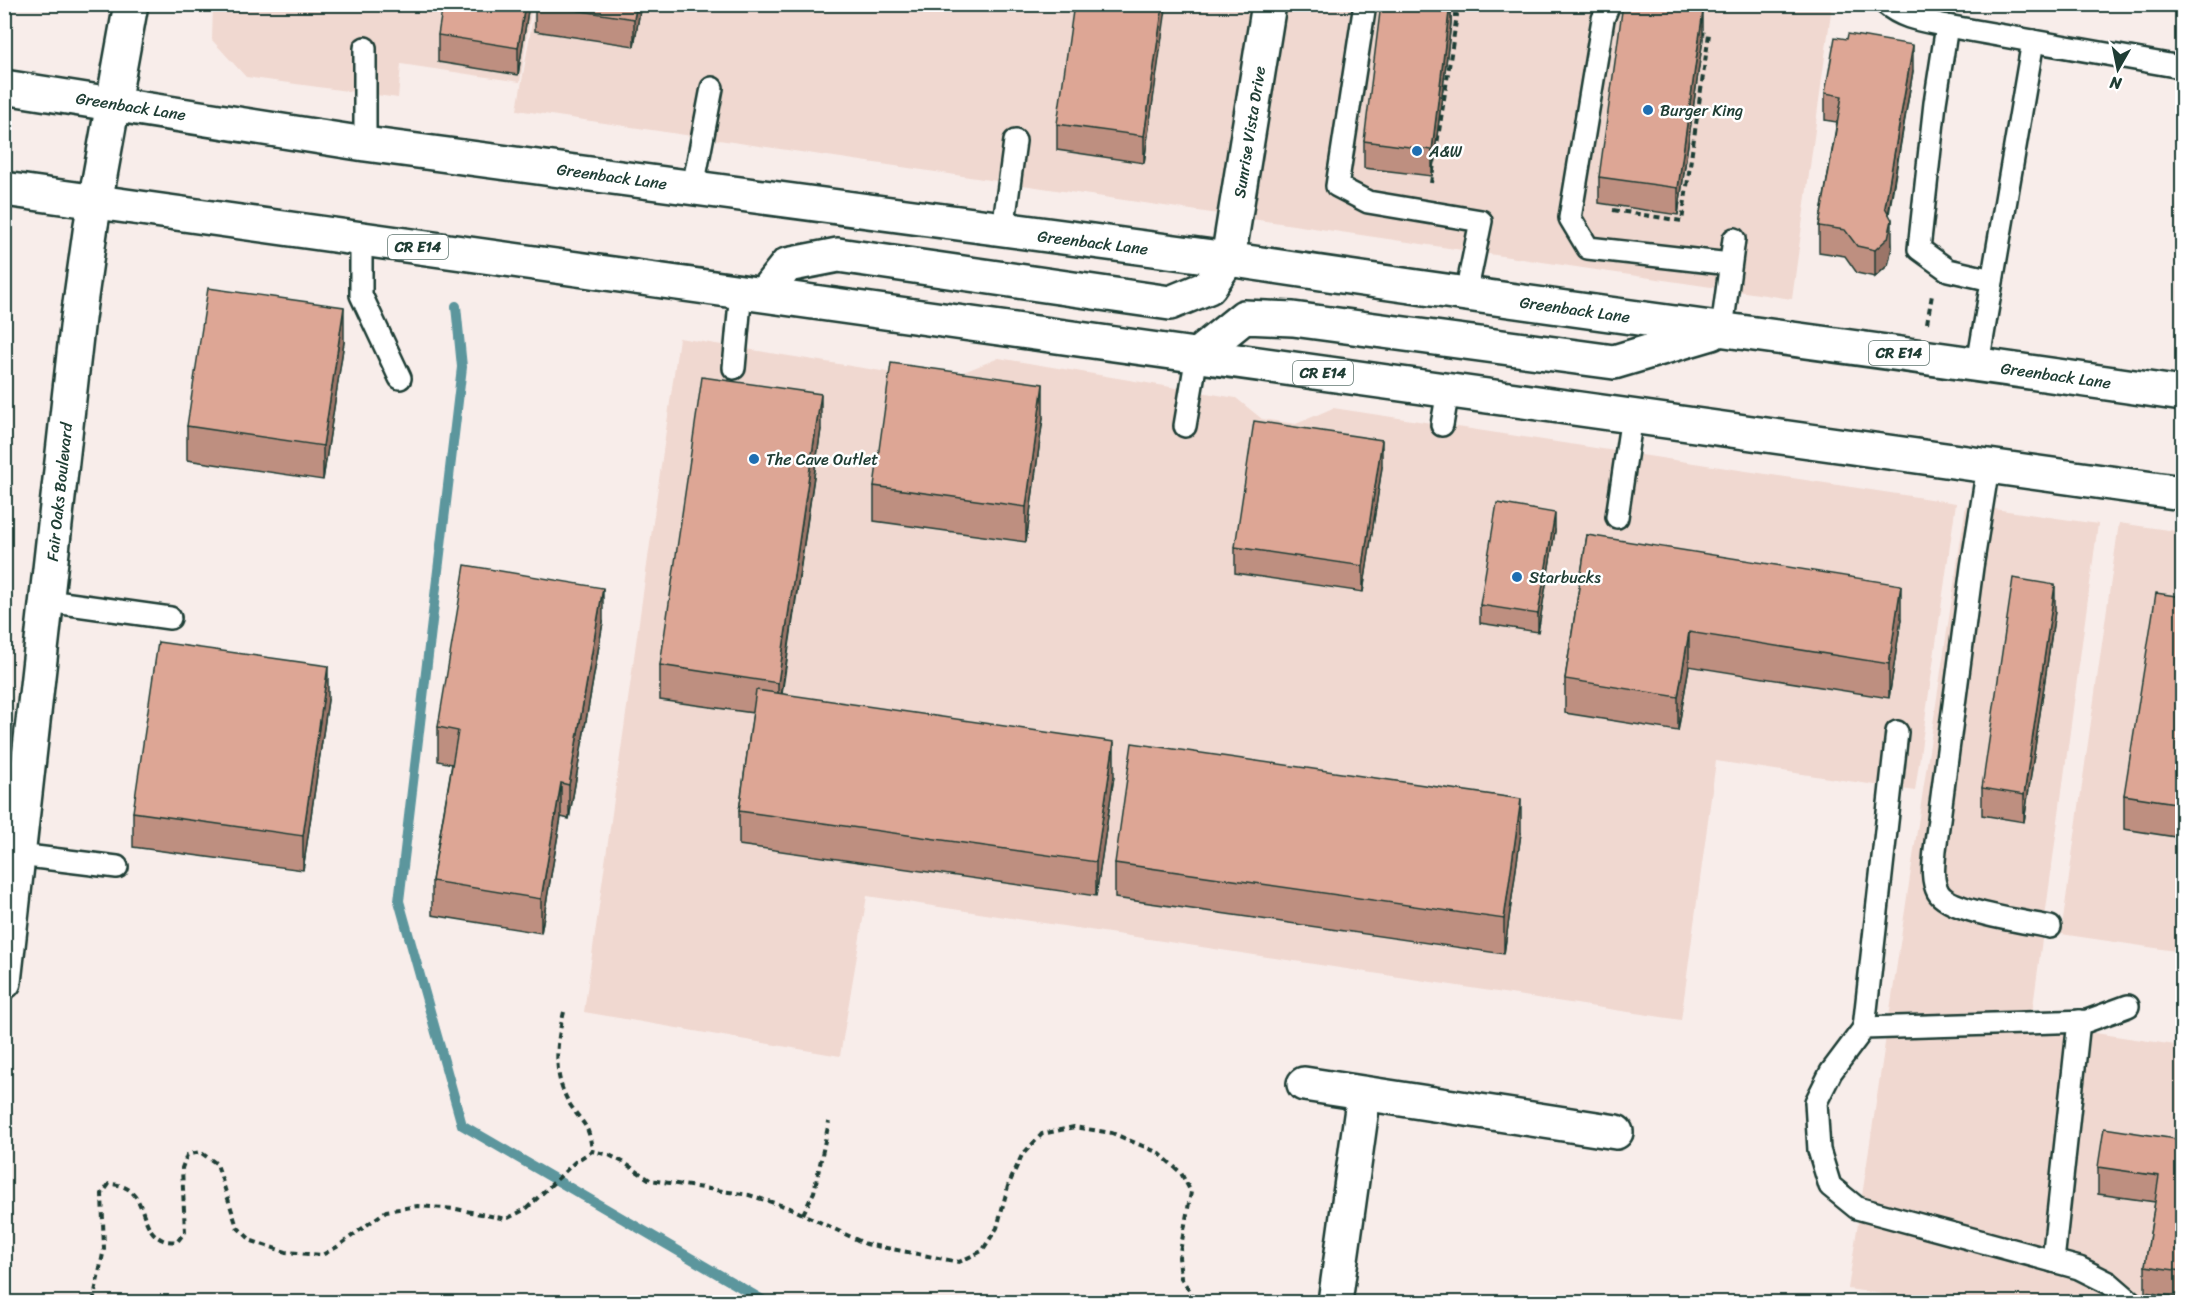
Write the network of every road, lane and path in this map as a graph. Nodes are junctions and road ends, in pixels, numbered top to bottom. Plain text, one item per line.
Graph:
1 (130, 4) edge
2 (1269, 4) edge
3 (1365, 4) edge
4 (1609, 4) edge
5 (1886, 4) edge
6 (2139, 4) edge
7 (2182, 11) edge
8 (1446, 14) edge
9 (1947, 26) junction
10 (1689, 31) edge
11 (2033, 41) junction
12 (365, 48) dead end
13 (2175, 66) dead end
14 (4, 87) edge
15 (712, 88) dead end
16 (113, 103) junction
17 (1015, 141) dead end
18 (365, 144) junction
19 (693, 187) junction
20 (4, 189) edge
21 (96, 201) junction
22 (1613, 210) dead end
23 (1420, 211) junction
24 (1003, 230) junction
25 (1734, 239) dead end
26 (361, 240) junction
27 (1228, 260) junction
28 (1730, 264) junction
29 (1992, 280) junction
30 (753, 292) junction
31 (1466, 294) junction
32 (1722, 329) junction
33 (1197, 355) junction
34 (1978, 364) junction
35 (734, 368) dead end
36 (400, 378) dead end
37 (1448, 391) junction
38 (2182, 394) edge
39 (1632, 416) junction
40 (1185, 426) dead end
41 (1442, 426) dead end
42 (1988, 467) junction
43 (2182, 493) edge
44 (1617, 517) dead end
45 (48, 601) junction
46 (170, 618) dead end
47 (1897, 732) dead end
48 (14, 813) edge
49 (19, 855) junction
50 (117, 867) dead end
51 (2050, 927) dead end
52 (4, 981) edge
53 (2128, 1006) dead end
54 (564, 1012) dead end
55 (2079, 1021) junction
56 (1864, 1028) junction
57 (1304, 1084) dead end
58 (1364, 1094) junction
59 (829, 1122) dead end
60 (1616, 1132) dead end
61 (592, 1151) junction
62 (803, 1214) junction
63 (2053, 1262) junction
64 (93, 1302) edge
65 (1197, 1302) edge
66 (1335, 1302) edge
67 (2131, 1302) edge

1 - 16 main road, Fair Oaks Boulevard
2 - 27 main road, Sunrise Vista Drive
3 - 23 lane
4 - 28 lane
5 - 9 lane
6 - 7 path
8 - 23 path
9 - 11 lane
9 - 29 lane
10 - 22 path
11 - 13 lane
11 - 29 lane
12 - 18 lane
14 - 16 main road, Greenback Lane / CR E14
15 - 19 lane
16 - 18 main road, Greenback Lane / CR E14
16 - 21 main road, Fair Oaks Boulevard
17 - 24 lane
18 - 19 main road, Greenback Lane / CR E14
19 - 24 main road, Greenback Lane / CR E14
20 - 21 main road, CR E14
21 - 26 main road, CR E14
21 - 45 main road, Fair Oaks Boulevard
23 - 31 lane
24 - 27 main road, Greenback Lane / CR E14
25 - 28 lane
26 - 30 main road, CR E14
26 - 36 lane
27 - 30 main road
27 - 31 main road, Greenback Lane / CR E14
28 - 32 lane
29 - 34 lane
30 - 33 main road, CR E14
30 - 35 lane
31 - 32 main road, Greenback Lane / CR E14
32 - 33 main road
32 - 34 main road, Greenback Lane / CR E14
33 - 37 main road, CR E14
33 - 40 lane
34 - 38 main road, Greenback Lane / CR E14
37 - 39 main road, CR E14
37 - 41 lane
39 - 42 main road, CR E14
39 - 44 lane
42 - 43 main road, CR E14
42 - 51 lane
45 - 46 lane
45 - 48 main road, Fair Oaks Boulevard
47 - 56 lane
48 - 49 main road, Fair Oaks Boulevard
49 - 50 lane
49 - 52 main road, Fair Oaks Boulevard
53 - 55 lane
54 - 61 path
55 - 56 lane
55 - 63 lane
56 - 63 lane
57 - 58 main road
58 - 60 main road
58 - 66 main road
59 - 62 path
61 - 62 path
61 - 64 path
62 - 65 path
63 - 67 lane

